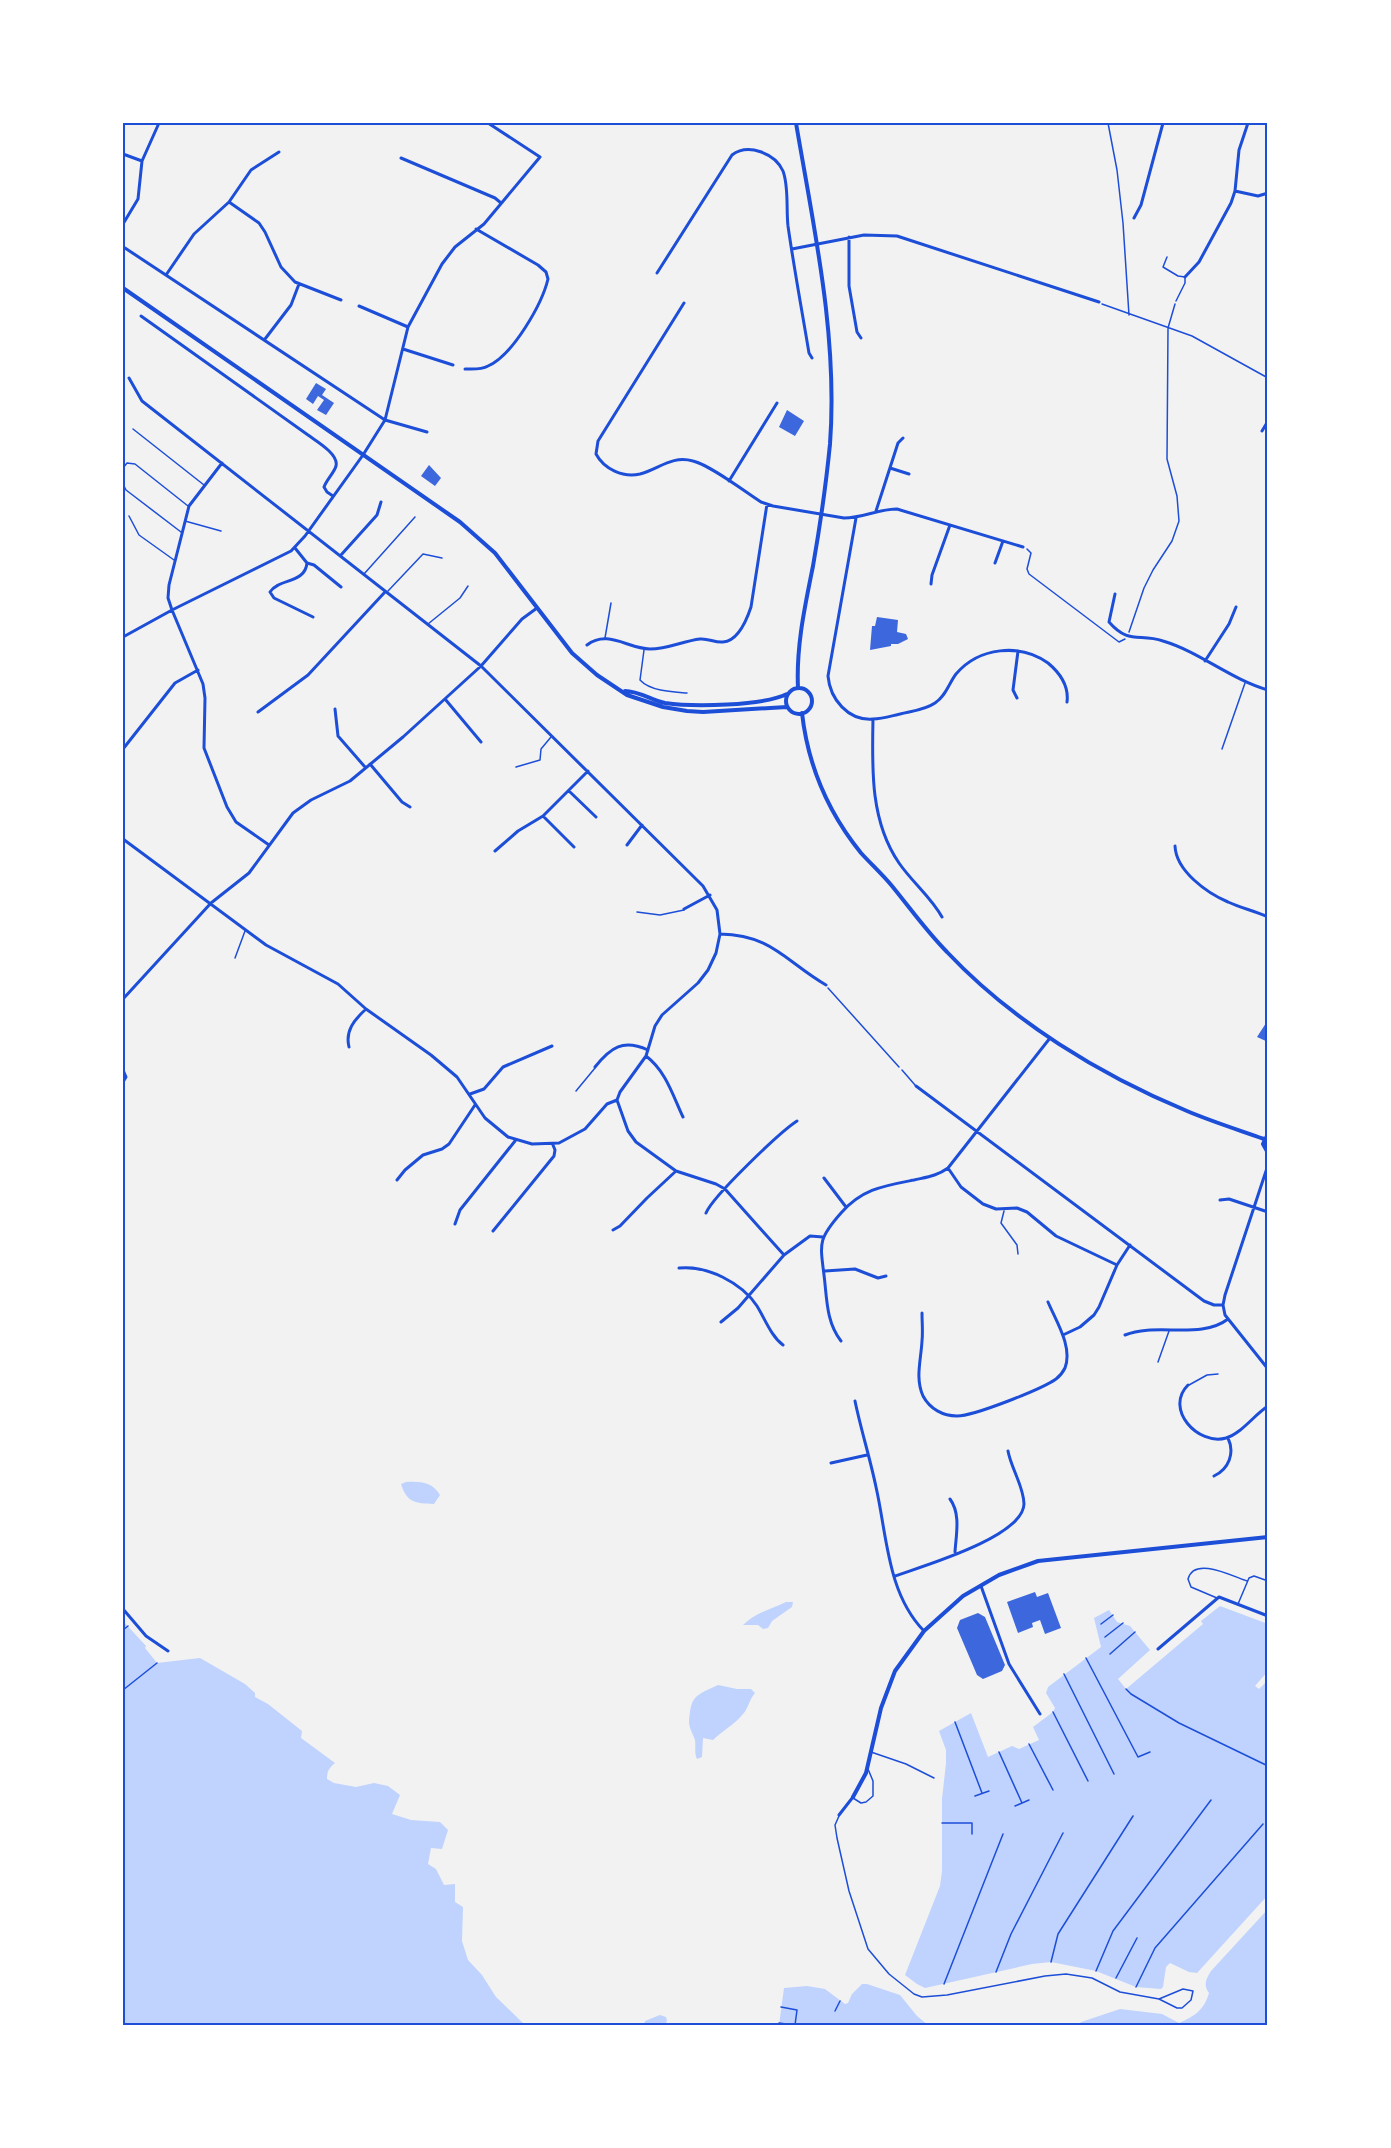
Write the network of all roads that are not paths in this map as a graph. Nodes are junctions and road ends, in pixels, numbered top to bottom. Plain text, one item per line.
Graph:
1 (159, 123) edge
2 (488, 123) edge
3 (796, 123) edge
4 (1163, 123) edge
5 (1248, 123) edge
6 (279, 153) dead end
7 (123, 154) edge
8 (401, 158) dead end
9 (142, 160) junction
10 (1235, 191) junction
11 (1268, 193) edge
12 (229, 202) junction
13 (501, 203) junction
14 (1134, 218) dead end
15 (123, 224) edge
16 (476, 230) junction
17 (849, 237) junction
18 (123, 243) edge
19 (817, 244) junction
20 (124, 249) edge
21 (792, 249) junction
22 (1167, 257) dead end
23 (657, 273) dead end
24 (166, 275) junction
25 (1185, 277) junction
26 (299, 284) junction
27 (123, 288) edge
28 (341, 300) dead end
29 (1176, 301) road end
30 (1099, 302) road end
31 (684, 303) dead end
32 (359, 306) dead end
33 (141, 316) dead end
34 (408, 327) junction
35 (861, 338) dead end
36 (265, 339) junction
37 (403, 349) junction
38 (812, 358) dead end
39 (453, 365) dead end
40 (465, 369) dead end
41 (129, 378) dead end
42 (777, 403) dead end
43 (385, 420) junction
44 (1268, 421) edge
45 (133, 429) dead end
46 (1262, 431) dead end
47 (427, 432) dead end
48 (903, 438) dead end
49 (363, 455) junction
50 (222, 463) junction
51 (123, 468) edge
52 (890, 468) junction
53 (909, 474) dead end
54 (729, 481) junction
55 (123, 484) edge
56 (204, 485) junction
57 (333, 496) junction
58 (381, 502) dead end
59 (766, 504) junction
60 (189, 506) junction
61 (876, 511) junction
62 (822, 515) junction
63 (129, 516) dead end
64 (415, 517) dead end
65 (856, 518) junction
66 (185, 521) junction
67 (950, 525) junction
68 (221, 531) dead end
69 (309, 531) junction
70 (182, 532) junction
71 (1003, 541) junction
72 (1023, 547) road end
73 (295, 548) junction
74 (341, 556) junction
75 (442, 558) dead end
76 (174, 560) junction
77 (307, 563) junction
78 (995, 563) dead end
79 (364, 574) junction
80 (931, 584) dead end
81 (468, 586) dead end
82 (341, 587) dead end
83 (386, 592) junction
84 (1115, 594) dead end
85 (611, 603) dead end
86 (1236, 607) dead end
87 (537, 608) junction
88 (172, 610) junction
89 (312, 617) dead end
90 (428, 624) junction
91 (123, 637) edge
92 (605, 639) junction
93 (587, 645) dead end
94 (645, 649) junction
95 (1018, 651) junction
96 (1204, 661) junction
97 (481, 666) junction
98 (198, 670) junction
99 (1246, 682) junction
100 (798, 688) junction
101 (1268, 690) edge
102 (624, 691) junction
103 (687, 693) dead end
104 (788, 694) junction
105 (1017, 698) dead end
106 (445, 699) junction
107 (1067, 702) dead end
108 (788, 707) junction
109 (335, 709) dead end
110 (258, 712) dead end
111 (802, 713) junction
112 (873, 719) junction
113 (552, 736) junction
114 (481, 742) dead end
115 (123, 749) edge
116 (1222, 749) dead end
117 (370, 764) junction
118 (365, 767) junction
119 (516, 767) dead end
120 (588, 771) junction
121 (569, 791) junction
122 (410, 807) dead end
123 (543, 816) junction
124 (596, 817) dead end
125 (642, 825) junction
126 (123, 839) edge
127 (269, 845) junction
128 (627, 845) dead end
129 (1175, 846) dead end
130 (573, 847) dead end
131 (495, 851) dead end
132 (710, 895) junction
133 (211, 903) junction
134 (684, 909) joint
135 (637, 912) dead end
136 (942, 917) dead end
137 (1268, 917) edge
138 (245, 930) junction
139 (720, 934) junction
140 (236, 958) dead end
141 (826, 985) road end
142 (123, 999) edge
143 (366, 1009) junction
144 (1050, 1038) junction
145 (349, 1047) dead end
146 (552, 1047) dead end
147 (648, 1050) junction
148 (646, 1056) junction
149 (595, 1067) joint
150 (123, 1070) edge
151 (902, 1070) road end
152 (123, 1082) edge
153 (916, 1086) joint
154 (576, 1091) dead end
155 (470, 1094) junction
156 (617, 1100) junction
157 (475, 1105) junction
158 (683, 1118) dead end
159 (797, 1121) dead end
160 (978, 1131) junction
161 (1268, 1134) edge
162 (1264, 1139) junction
163 (515, 1140) junction
164 (553, 1144) junction
165 (1268, 1153) edge
166 (1268, 1165) edge
167 (948, 1168) junction
168 (676, 1171) junction
169 (824, 1178) dead end
170 (397, 1180) dead end
171 (725, 1189) junction
172 (1220, 1200) dead end
173 (846, 1207) junction
174 (1254, 1207) junction
175 (1005, 1209) junction
176 (1268, 1212) edge
177 (706, 1213) dead end
178 (455, 1224) dead end
179 (613, 1230) dead end
180 (493, 1231) dead end
181 (823, 1238) junction
182 (1130, 1245) junction
183 (1018, 1254) dead end
184 (784, 1255) junction
185 (1117, 1265) junction
186 (679, 1268) dead end
187 (824, 1271) junction
188 (886, 1276) dead end
189 (749, 1296) junction
190 (1048, 1302) dead end
191 (1223, 1305) junction
192 (922, 1313) dead end
193 (1228, 1319) junction
194 (721, 1322) dead end
195 (1170, 1329) junction
196 (1063, 1335) junction
197 (1125, 1335) dead end
198 (841, 1341) dead end
199 (783, 1345) dead end
200 (1158, 1362) dead end
201 (1268, 1369) edge
202 (1218, 1374) dead end
203 (1188, 1385) joint
204 (855, 1401) dead end
205 (1268, 1406) edge
206 (1228, 1438) junction
207 (1008, 1451) dead end
208 (868, 1455) junction
209 (831, 1463) dead end
210 (1214, 1476) dead end
211 (950, 1499) dead end
212 (1268, 1537) edge
213 (955, 1553) junction
214 (895, 1576) junction
215 (1247, 1581) junction
216 (1268, 1581) edge
217 (980, 1585) junction
218 (1217, 1598) junction
219 (1238, 1604) junction
220 (123, 1609) edge
221 (1268, 1616) edge
222 (924, 1630) junction
223 (1158, 1649) dead end
224 (168, 1652) dead end
225 (1040, 1714) dead end
226 (871, 1752) junction
227 (868, 1768) junction
228 (934, 1778) dead end
229 (853, 1797) junction
230 (839, 1815) joint
231 (1159, 1999) junction

1 - 9 street
2 - 13 street
3 - 19 street
4 - 14 street
5 - 10 street
6 - 12 street
7 - 9 street
8 - 13 street
9 - 15 street
10 - 11 street
10 - 25 street
12 - 24 street
12 - 26 street
13 - 16 street
16 - 34 street
16 - 40 street
17 - 19 street
17 - 30 street
17 - 35 street
18 - 20 street
19 - 21 street
19 - 62 street
20 - 24 street
21 - 23 street
21 - 38 street
22 - 25 lane
24 - 36 street
25 - 29 lane
26 - 28 street
26 - 36 street
27 - 49 street
31 - 54 street
32 - 34 street
33 - 57 street
34 - 37 street
36 - 43 street
37 - 39 street
37 - 43 street
41 - 50 street
42 - 54 street
43 - 47 street
43 - 49 street
44 - 46 street
45 - 56 lane
48 - 52 street
49 - 57 street
49 - 87 street
50 - 56 street
50 - 69 street
51 - 60 lane
52 - 53 street
52 - 61 street
54 - 59 street
55 - 70 lane
56 - 60 street
57 - 69 street
58 - 74 street
59 - 62 street
59 - 94 street
60 - 66 street
61 - 65 street
61 - 67 street
62 - 65 street
62 - 100 street
63 - 76 lane
64 - 79 lane
65 - 112 street
66 - 68 lane
66 - 70 street
67 - 71 street
67 - 80 street
69 - 73 street
69 - 74 street
70 - 76 street
71 - 72 street
71 - 78 street
73 - 77 street
73 - 88 street
74 - 79 street
75 - 83 lane
76 - 88 street
77 - 82 street
77 - 89 street
79 - 83 street
81 - 90 lane
83 - 90 street
83 - 110 street
84 - 96 street
85 - 92 lane
86 - 96 street
87 - 97 street
87 - 102 street
88 - 91 street
88 - 98 street
90 - 97 street
92 - 93 street
92 - 94 street
94 - 103 lane
95 - 105 street
95 - 107 street
95 - 112 street
96 - 99 street
97 - 106 street
97 - 113 street
98 - 115 street
98 - 127 street
99 - 101 street
99 - 116 lane
100 - 104 street
100 - 111 street
102 - 104 street
102 - 108 street
104 - 108 street
106 - 114 street
106 - 117 street
108 - 111 street
109 - 118 street
111 - 144 street
112 - 136 street
113 - 119 lane
113 - 120 street
117 - 118 street
117 - 122 street
118 - 127 street
120 - 121 street
120 - 125 street
121 - 123 street
121 - 124 street
123 - 130 street
123 - 131 street
125 - 128 street
125 - 132 street
126 - 133 street
127 - 133 street
129 - 137 street
132 - 134 street
132 - 139 street
133 - 138 street
133 - 142 street
134 - 135 lane
138 - 140 lane
138 - 143 street
139 - 141 street
139 - 147 street
143 - 145 street
143 - 155 street
144 - 160 street
144 - 162 street
146 - 155 street
147 - 148 street
147 - 149 street
148 - 156 street
148 - 158 street
149 - 154 lane
150 - 152 street
151 - 153 lane
153 - 160 street
155 - 157 street
156 - 164 street
156 - 168 street
157 - 163 street
157 - 170 street
159 - 171 street
160 - 167 street
160 - 182 street
161 - 162 street
162 - 165 street
163 - 164 street
163 - 178 street
164 - 180 street
166 - 174 street
167 - 173 street
167 - 175 street
168 - 171 street
168 - 179 street
169 - 173 street
171 - 177 street
171 - 184 street
172 - 174 street
173 - 181 street
174 - 176 street
174 - 191 street
175 - 183 lane
175 - 185 street
181 - 184 street
181 - 187 street
182 - 185 street
182 - 191 street
184 - 189 street
185 - 196 street
186 - 189 street
187 - 188 street
187 - 198 street
189 - 194 street
189 - 199 street
190 - 196 street
191 - 193 street
192 - 196 street
193 - 195 street
193 - 201 street
195 - 197 street
195 - 200 lane
202 - 203 lane
203 - 206 street
204 - 208 street
205 - 206 street
206 - 210 street
207 - 213 street
208 - 209 street
208 - 214 street
211 - 213 street
212 - 217 street
213 - 214 street
214 - 222 street
215 - 216 lane
215 - 218 lane
215 - 219 lane
217 - 222 street
217 - 225 street
218 - 219 street
218 - 223 street
219 - 221 street
220 - 224 street
222 - 226 street
226 - 227 street
226 - 228 lane
227 - 229 street
227 - 229 lane
229 - 230 street
230 - 231 lane
231 - 231 lane

